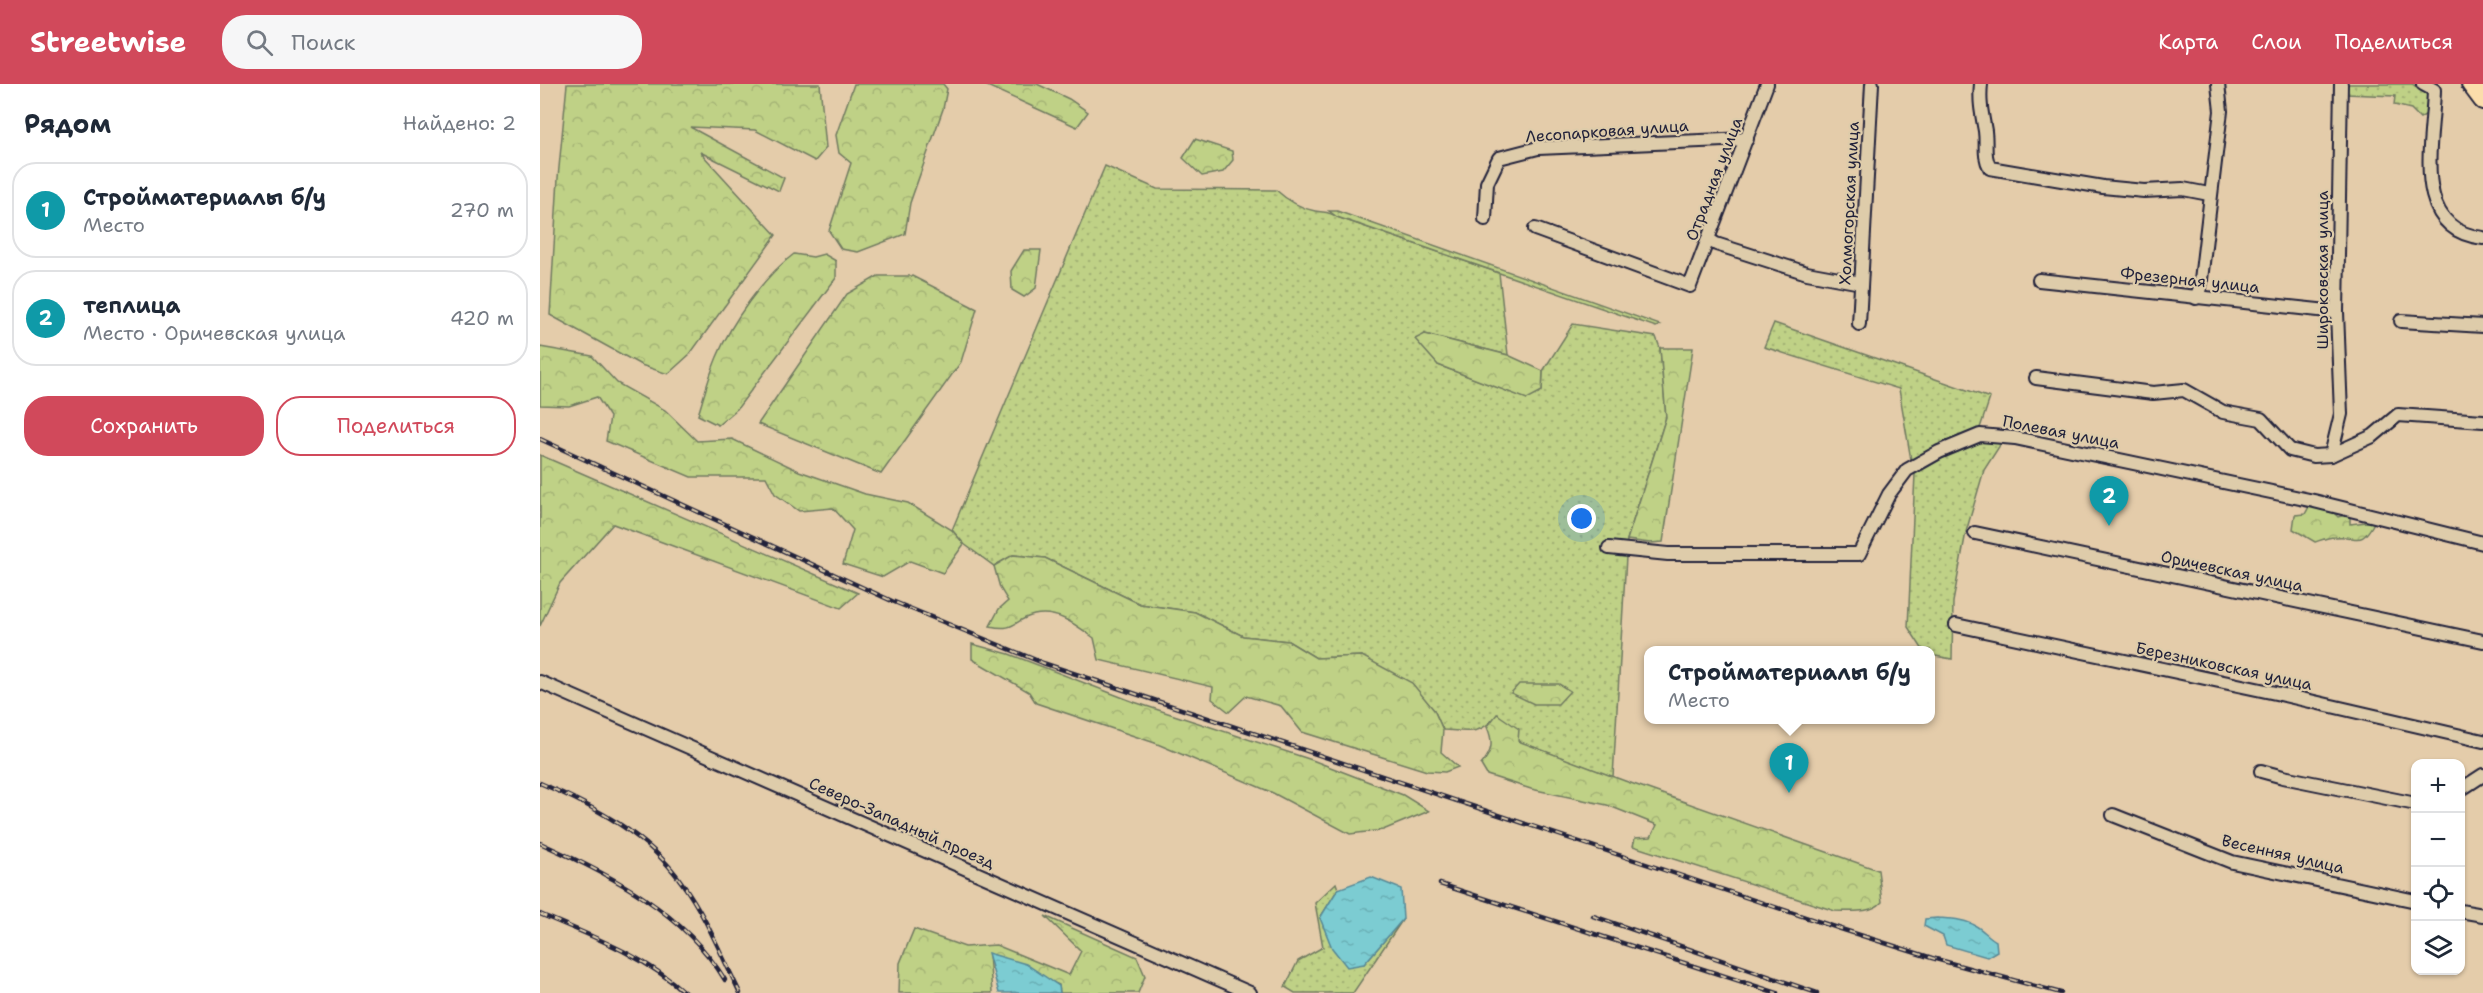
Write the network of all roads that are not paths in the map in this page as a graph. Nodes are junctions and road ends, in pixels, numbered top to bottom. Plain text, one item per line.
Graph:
1 (1767, 84) edge
2 (1872, 84) edge
3 (1981, 84) edge
4 (2218, 84) edge
5 (2341, 84) edge
6 (2423, 84) edge
7 (2472, 84) edge
8 (2483, 100) edge
9 (1747, 139) junction
10 (2209, 194) junction
11 (1485, 219) dead end
12 (1535, 229) dead end
13 (2483, 238) edge
14 (1708, 239) junction
15 (2039, 280) dead end
16 (1861, 283) junction
17 (2196, 298) junction
18 (2337, 312) junction
19 (2402, 321) dead end
20 (1859, 324) dead end
21 (2483, 326) edge
22 (2036, 378) dead end
23 (2483, 421) edge
24 (2331, 455) junction
25 (1975, 533) dead end
26 (2483, 543) edge
27 (1609, 548) dead end
28 (1956, 625) dead end
29 (2483, 641) edge
30 (540, 682) edge
31 (2483, 741) edge
32 (2261, 771) dead end
33 (2483, 775) edge
34 (2465, 787) edge
35 (2411, 803) edge
36 (2113, 815) dead end
37 (2411, 900) edge
38 (2465, 912) edge
39 (2483, 915) edge
40 (1250, 993) edge

1 - 9 street, Отрадная улица
2 - 16 street, Холмогорская улица
3 - 10 street
4 - 10 street
5 - 18 street, Широковская улица
6 - 13 street
7 - 8 highway
9 - 11 street, Лесопарковая улица
9 - 14 street, Отрадная улица
10 - 17 street
12 - 14 street, Отрадная улица
14 - 16 street
15 - 17 street, Фрезерная улица
16 - 20 street, Холмогорская улица
17 - 18 street, Фрезерная улица
18 - 24 street, Широковская улица
19 - 21 street
22 - 24 street
23 - 24 street
25 - 29 street, Оричевская улица
26 - 27 street, Полевая улица
28 - 31 street, Березниковская улица
30 - 40 street, Северо-Западный проезд
32 - 35 street
33 - 34 street
36 - 37 street, Весенняя улица
38 - 39 street

